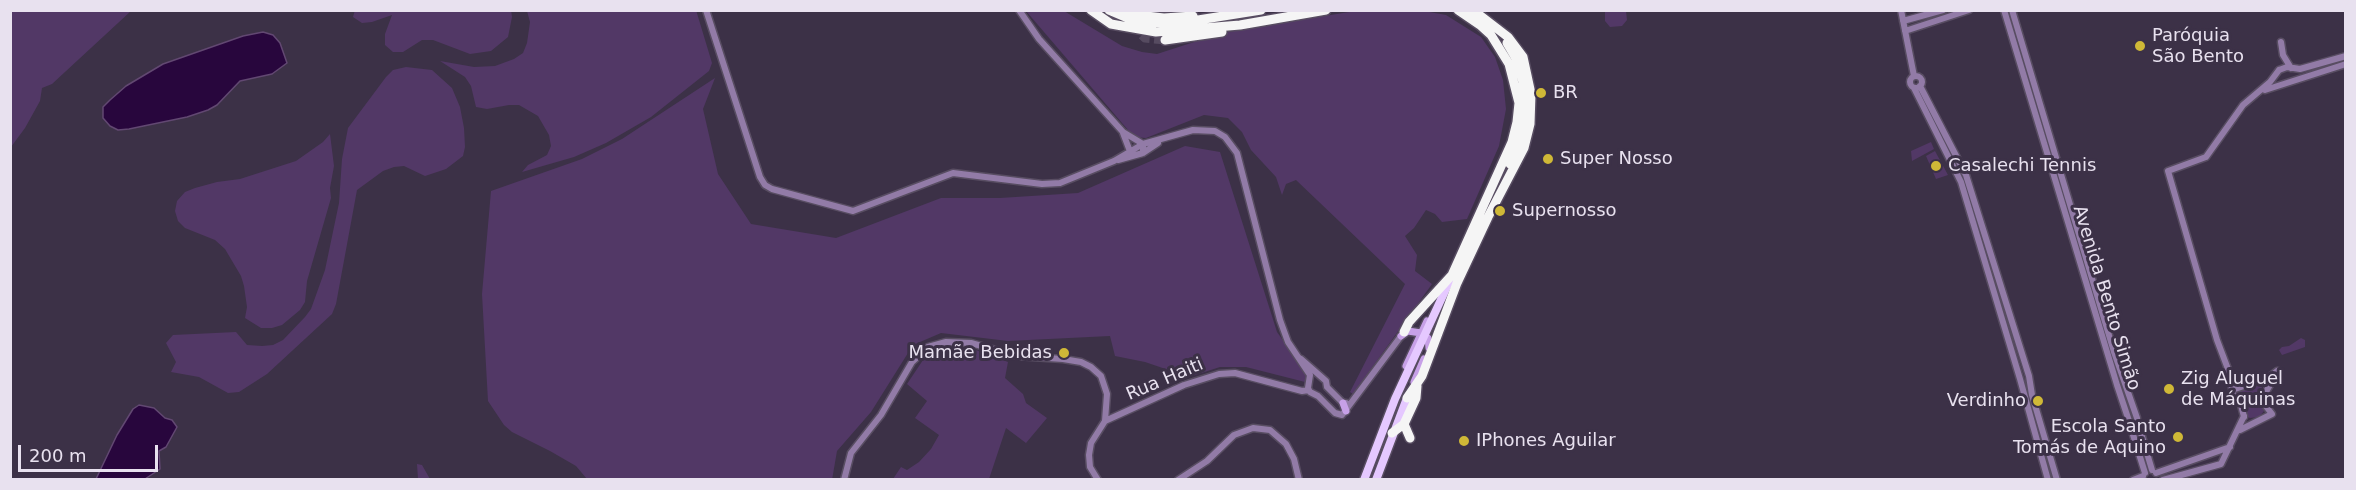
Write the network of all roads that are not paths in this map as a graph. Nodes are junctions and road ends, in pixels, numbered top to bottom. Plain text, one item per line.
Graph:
1 (706, 10) edge
2 (1019, 10) edge
3 (1091, 10) edge
4 (1109, 10) edge
5 (1127, 10) edge
6 (1182, 10) edge
7 (1261, 10) edge
8 (1326, 10) edge
9 (1458, 10) edge
10 (1473, 10) edge
11 (1900, 10) edge
12 (1943, 10) edge
13 (1969, 10) edge
14 (2004, 10) edge
15 (2012, 10) edge
16 (1235, 14) junction
17 (1199, 15) junction
18 (1903, 21) junction
19 (1260, 22) junction
20 (1905, 31) junction
21 (1165, 40) tunnel mouth
22 (2346, 56) edge
23 (2346, 64) edge
24 (2291, 68) junction
25 (2278, 72) junction
26 (2284, 82) junction
27 (1917, 87) junction
28 (2256, 93) junction
29 (1123, 132) junction
30 (1164, 139) junction
31 (1143, 144) junction
32 (1129, 150) junction
33 (1140, 154) junction
34 (1113, 160) junction
35 (1455, 279) junction
36 (1402, 334) junction
37 (1423, 334) junction
38 (1416, 344) junction
39 (1429, 348) junction
40 (1299, 357) junction
41 (1321, 377) junction
42 (1411, 378) junction
43 (1310, 381) junction
44 (2260, 381) junction
45 (1327, 387) junction
46 (2235, 389) junction
47 (1309, 390) junction
48 (2267, 391) junction
49 (1318, 396) junction
50 (1354, 398) junction
51 (1407, 398) joint
52 (1343, 403) junction
53 (1346, 411) junction
54 (2244, 416) junction
55 (1104, 421) junction
56 (2138, 421) junction
57 (2130, 423) junction
58 (1404, 424) junction
59 (2249, 424) junction
60 (2238, 431) junction
61 (1392, 434) junction
62 (1410, 438) dead end
63 (2230, 447) junction
64 (2201, 459) junction
65 (2221, 464) junction
66 (2150, 475) edge
67 (844, 480) edge
68 (1098, 480) edge
69 (1178, 480) edge
70 (1299, 480) edge
71 (1364, 480) edge
72 (1376, 480) edge
73 (2048, 480) edge
74 (2057, 480) edge
75 (2133, 480) edge
76 (2163, 480) edge

1 - 34 street
2 - 29 street
3 - 19 highway
4 - 16 highway
5 - 17 highway
6 - 17 highway
7 - 16 highway
8 - 19 highway
9 - 35 highway
10 - 35 highway
11 - 18 street
12 - 18 street
13 - 20 street
14 - 57 street, Avenida Bento Simão
15 - 56 street, Avenida Bento Simão
16 - 17 highway
18 - 20 street
19 - 21 highway
20 - 27 street
22 - 24 street
23 - 26 street
24 - 25 street
24 - 25 street
25 - 26 street
25 - 28 street
26 - 28 street
27 - 73 street
27 - 74 street
28 - 46 street
29 - 31 street
29 - 32 street
30 - 31 street
30 - 33 street
30 - 40 street
31 - 32 street
31 - 33 street
32 - 33 street
32 - 34 street
33 - 34 street
35 - 36 highway
35 - 37 main road
35 - 39 main road
35 - 42 highway
36 - 37 main road
36 - 38 main road
36 - 50 street
37 - 38 main road
37 - 39 main road
37 - 42 main road
38 - 42 main road
39 - 42 main road
40 - 41 street
40 - 43 street
41 - 43 street
41 - 45 street
42 - 51 highway
42 - 58 highway
42 - 71 main road
43 - 47 street
44 - 46 street
44 - 48 street
44 - 48 street
45 - 49 street
45 - 52 street
46 - 54 street
47 - 49 street
47 - 55 street, Rua Haiti
48 - 59 street
49 - 53 street
50 - 52 street
50 - 53 street
51 - 61 main road
52 - 53 main road
54 - 59 street
54 - 60 street
55 - 67 street
55 - 68 street
56 - 57 street
56 - 66 street, Avenida Bento Simão
57 - 66 street, Avenida Bento Simão
58 - 61 highway
58 - 62 highway
59 - 60 street
60 - 63 street
61 - 72 main road
63 - 64 street
63 - 65 street
64 - 65 street
64 - 66 street
65 - 76 street
66 - 75 street
69 - 70 street

